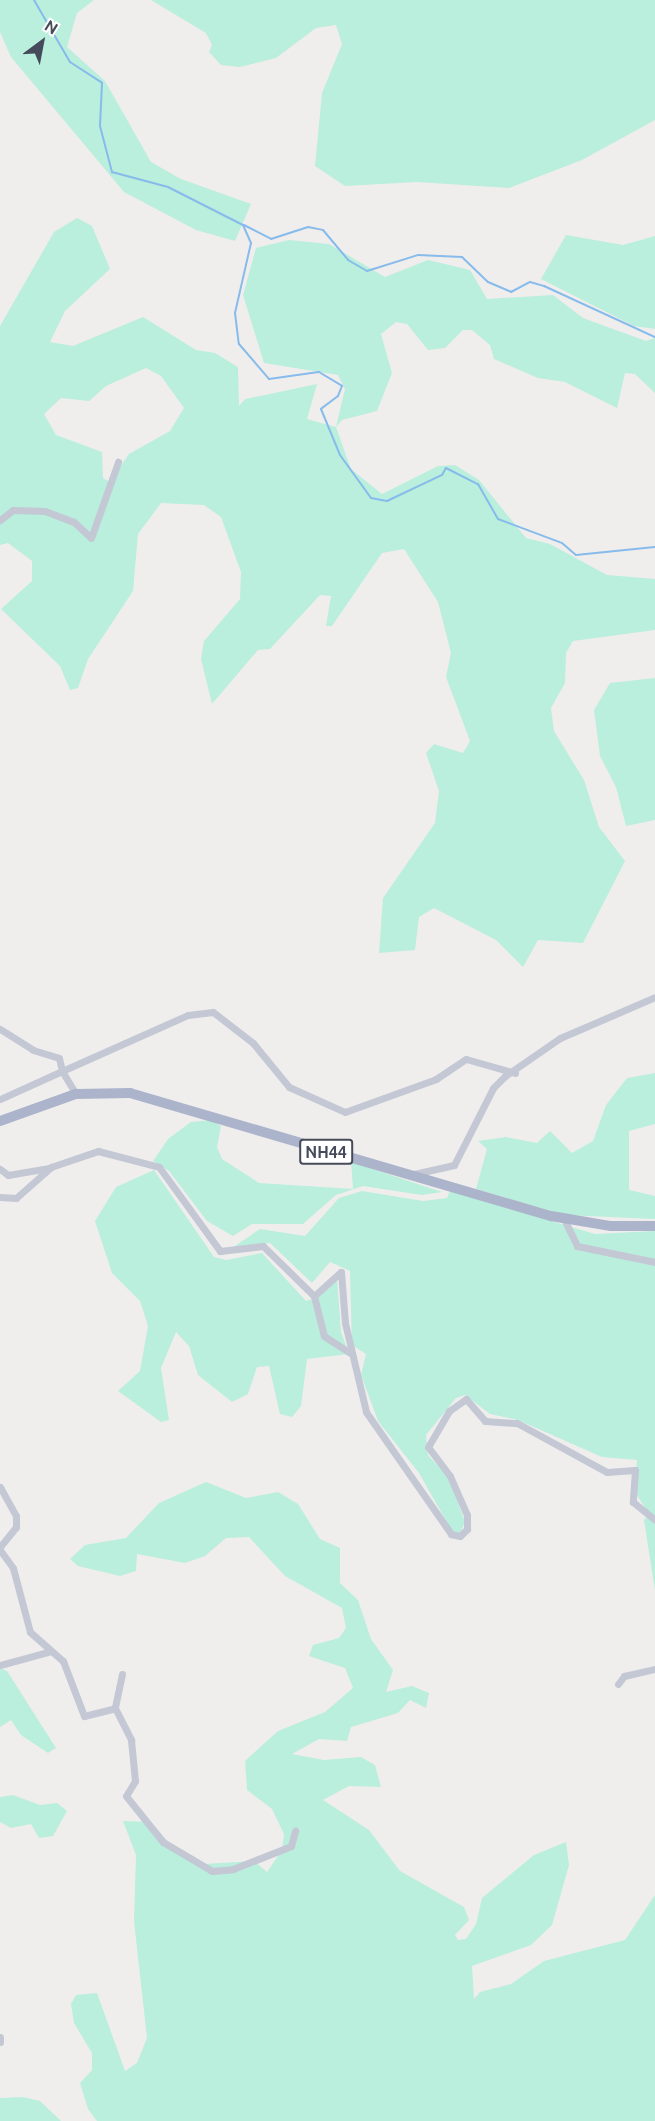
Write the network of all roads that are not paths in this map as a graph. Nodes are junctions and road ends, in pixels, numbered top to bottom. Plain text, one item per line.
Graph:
1 (118, 462) dead end
2 (0, 520) edge
3 (655, 998) edge
4 (0, 1029) edge
5 (62, 1071) junction
6 (516, 1073) junction
7 (76, 1094) junction
8 (0, 1100) edge
9 (0, 1121) edge
10 (51, 1167) junction
11 (0, 1169) edge
12 (404, 1175) junction
13 (0, 1197) edge
14 (564, 1219) junction
15 (655, 1226) edge
16 (655, 1262) edge
17 (314, 1296) junction
18 (350, 1353) junction
19 (0, 1487) edge
20 (655, 1520) edge
21 (0, 1548) edge
22 (48, 1652) junction
23 (1, 1665) edge
24 (655, 1669) edge
25 (122, 1674) dead end
26 (618, 1684) dead end
27 (115, 1708) junction
28 (295, 1831) dead end

1 - 2 street
3 - 6 street
4 - 5 street
5 - 6 street
5 - 7 street
5 - 8 street
6 - 12 street
7 - 9 main road, NH44
7 - 12 main road, NH44
10 - 11 street
10 - 13 street
10 - 17 street
12 - 14 main road, NH44
14 - 15 main road, NH44
14 - 16 street
17 - 18 street
17 - 18 street
18 - 20 street
19 - 21 street
21 - 22 street
22 - 23 street
22 - 27 street
24 - 26 street
25 - 27 street
27 - 28 street

